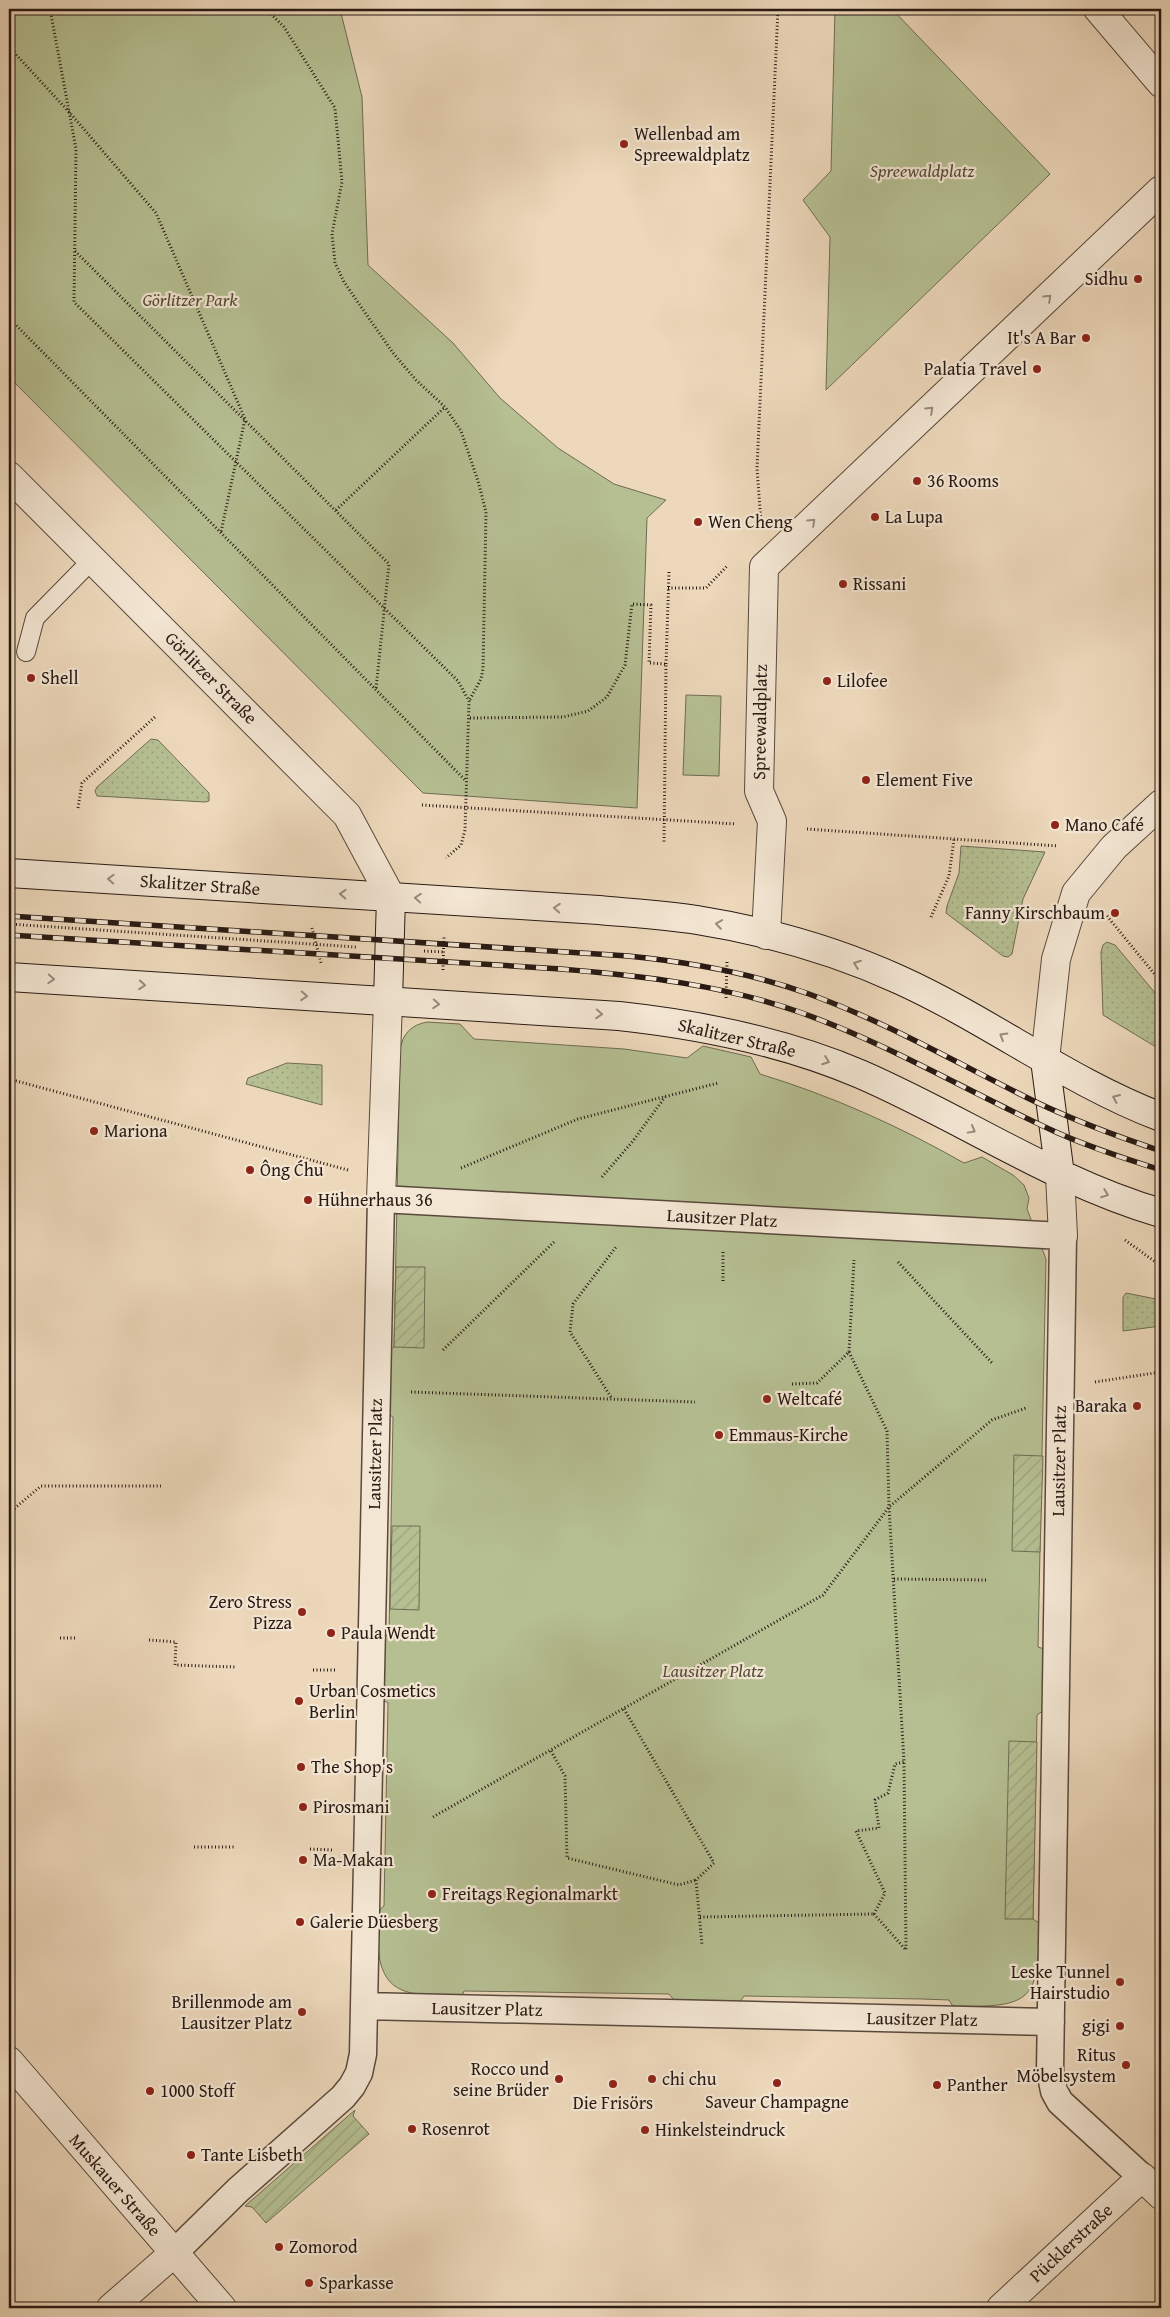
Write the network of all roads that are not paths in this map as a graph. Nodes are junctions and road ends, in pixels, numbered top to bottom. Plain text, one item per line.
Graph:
1 (1098, 9) edge
2 (1161, 83) edge
3 (1161, 190) edge
4 (9, 476) edge
5 (92, 560) junction
6 (26, 652) dead end
7 (1161, 804) edge
8 (9, 873) edge
9 (391, 896) junction
10 (766, 935) junction
11 (9, 977) edge
12 (388, 1001) junction
13 (1045, 1060) junction
14 (1161, 1117) edge
15 (1060, 1175) junction
16 (381, 1199) junction
17 (1161, 1213) edge
18 (1063, 1236) junction
19 (364, 2006) junction
20 (1051, 2022) junction
21 (9, 2061) edge
22 (1151, 2186) edge
23 (174, 2253) junction
24 (111, 2308) edge
25 (222, 2308) edge
26 (1001, 2308) edge

1 - 2 street
10 -> 3 street, Spreewaldplatz
4 - 5 street, Görlitzer Straße
5 - 6 lane
5 - 9 street, Görlitzer Straße
7 - 13 street
9 -> 8 street, Skalitzer Straße
10 -> 9 street, Skalitzer Straße
9 - 12 street
13 -> 10 street, Skalitzer Straße
11 -> 12 street, Skalitzer Straße
12 -> 15 street, Skalitzer Straße
12 - 16 street, Lausitzer Platz
14 -> 13 street, Skalitzer Straße
13 - 15 street
15 -> 17 street, Skalitzer Straße
15 - 18 street, Lausitzer Platz
16 - 18 street, Lausitzer Platz
16 - 19 street, Lausitzer Platz
18 - 20 street, Lausitzer Platz
19 - 20 street, Lausitzer Platz
19 - 23 street
20 - 22 street
21 - 23 street, Muskauer Straße
22 - 26 street, Pücklerstraße
23 - 24 street
23 - 25 street, Muskauer Straße

